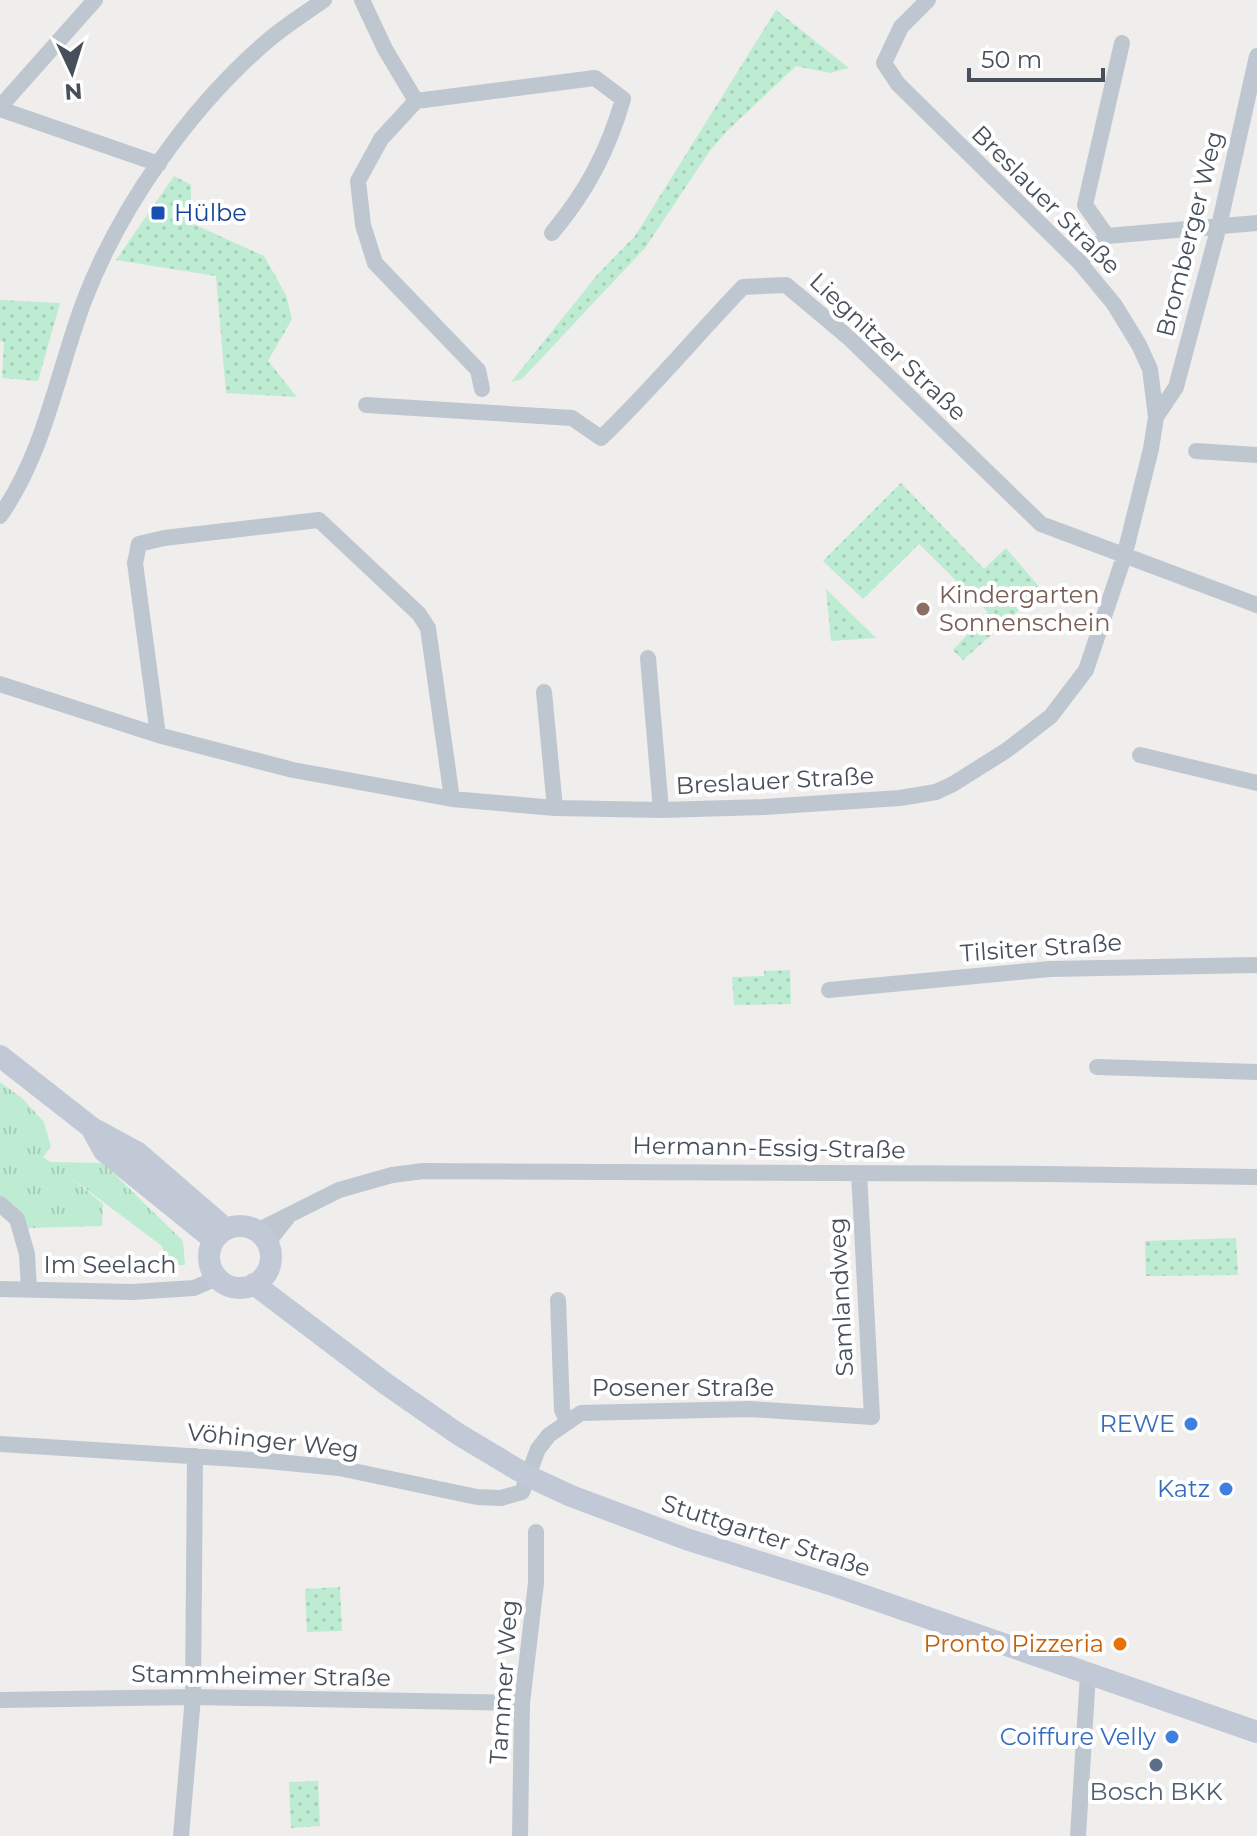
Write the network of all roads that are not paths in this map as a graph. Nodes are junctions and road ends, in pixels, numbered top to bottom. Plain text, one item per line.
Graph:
1 (95, 0) edge
2 (324, 0) edge
3 (362, 0) edge
4 (928, 0) edge
5 (1122, 43) dead end
6 (1257, 56) edge
7 (416, 101) junction
8 (0, 108) edge
9 (159, 164) junction
10 (1257, 223) edge
11 (1219, 226) junction
12 (552, 233) dead end
13 (1107, 236) junction
14 (1079, 262) junction
15 (482, 389) dead end
16 (366, 405) dead end
17 (1156, 417) junction
18 (1196, 451) dead end
19 (1257, 455) edge
20 (0, 516) edge
21 (1124, 557) junction
22 (1257, 605) edge
23 (648, 658) dead end
24 (0, 684) edge
25 (544, 692) dead end
26 (158, 735) junction
27 (1140, 755) dead end
28 (1257, 783) edge
29 (452, 799) junction
30 (555, 808) junction
31 (661, 810) junction
32 (1257, 965) edge
33 (829, 990) dead end
34 (0, 1056) edge
35 (1097, 1067) dead end
36 (1257, 1072) edge
37 (859, 1173) junction
38 (1257, 1177) edge
39 (0, 1204) edge
40 (220, 1235) junction
41 (262, 1236) junction
42 (217, 1278) junction
43 (260, 1278) junction
44 (0, 1289) edge
45 (29, 1290) junction
46 (558, 1300) dead end
47 (872, 1417) joint
48 (567, 1420) junction
49 (0, 1444) edge
50 (195, 1456) junction
51 (528, 1476) junction
52 (536, 1532) dead end
53 (1088, 1674) junction
54 (193, 1697) junction
55 (0, 1700) edge
56 (522, 1703) junction
57 (1257, 1732) edge
58 (181, 1836) edge
59 (520, 1836) edge
60 (1078, 1836) edge

1 - 8 street
2 - 9 street
3 - 7 street
4 - 14 street, Breslauer Straße
5 - 13 street
6 - 11 street, Bromberger Weg
7 - 12 street
7 - 15 street
8 - 9 street
9 - 20 street
10 - 11 street
11 - 13 street
11 - 17 street, Bromberger Weg
13 - 14 street
14 - 17 street, Breslauer Straße
16 - 21 street, Liegnitzer Straße
17 - 21 street, Breslauer Straße
18 - 19 street
21 - 22 street
21 - 31 street, Breslauer Straße
23 - 31 street, Breslauer Straße
24 - 26 street, Breslauer Straße
25 - 30 street
26 - 29 street, Breslauer Straße
26 - 29 street
27 - 28 street
29 - 30 street, Breslauer Straße
30 - 31 street, Breslauer Straße
32 - 33 street, Tilsiter Straße
34 - 40 street
35 - 36 street
37 - 38 street, Hermann-Essig-Straße
37 - 41 street, Hermann-Essig-Straße
37 - 47 street, Samlandweg
39 - 45 street
40 - 41 street
40 - 42 street
41 - 43 street
42 - 43 street, Stuttgarter Straße
42 - 45 street, Im Seelach
43 - 51 street, Stuttgarter Straße
44 - 45 street, Im Seelach
46 - 48 street
47 - 48 street, Posener Straße
48 - 51 street, Posener Straße
49 - 50 street, Vöhinger Weg
50 - 51 street, Vöhinger Weg
50 - 54 street
51 - 53 street, Stuttgarter Straße
52 - 56 street, Tammer Weg
53 - 57 street, Stuttgarter Straße
53 - 60 street
54 - 55 street, Stammheimer Straße
54 - 56 street, Stammheimer Straße
54 - 58 street
56 - 59 street, Tammer Weg

